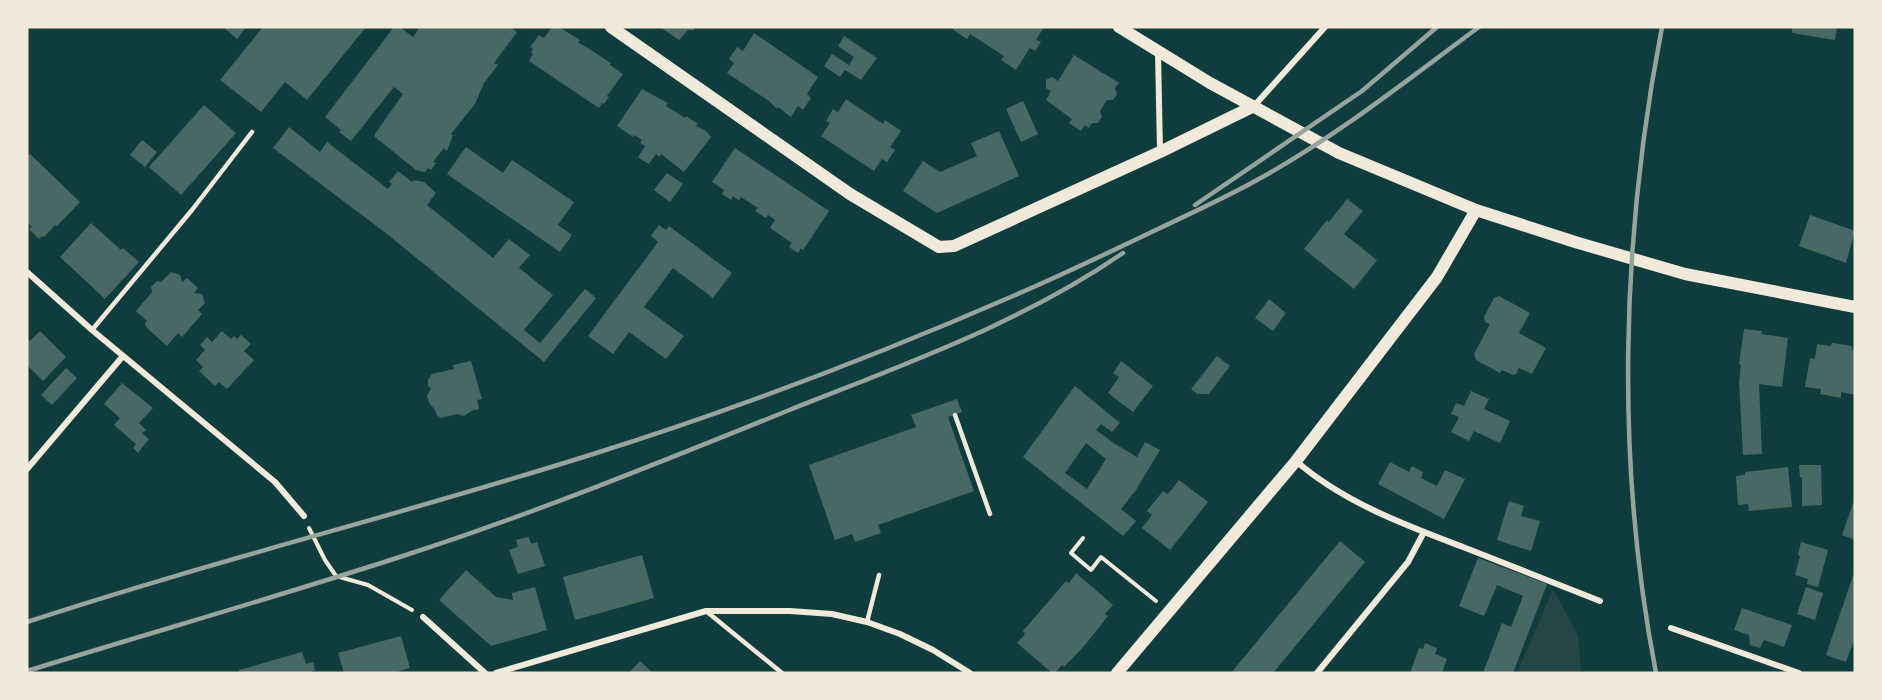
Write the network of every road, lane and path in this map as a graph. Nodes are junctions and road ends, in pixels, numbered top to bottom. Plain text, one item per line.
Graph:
1 (611, 27) edge
2 (1119, 27) edge
3 (1324, 27) edge
4 (1158, 52) junction
5 (1254, 106) junction
6 (252, 132) dead end
7 (1160, 152) junction
8 (1476, 210) junction
9 (27, 272) edge
10 (1855, 307) edge
11 (92, 330) junction
12 (123, 356) junction
13 (955, 414) dead end
14 (1296, 460) junction
15 (27, 469) edge
16 (990, 514) dead end
17 (303, 516) joint
18 (1424, 532) junction
19 (1083, 538) dead end
20 (879, 574) dead end
21 (1600, 601) dead end
22 (706, 611) junction
23 (1169, 611) junction
24 (423, 617) joint
25 (867, 622) junction
26 (1671, 628) dead end
27 (485, 673) edge
28 (496, 673) edge
29 (782, 673) edge
30 (970, 673) edge
31 (1117, 673) edge
32 (1317, 673) edge
33 (1799, 673) edge

1 - 7 main road
2 - 4 main road
3 - 5 street
4 - 5 main road
4 - 7 street
5 - 7 main road
5 - 8 main road
6 - 11 lane
8 - 10 main road
8 - 14 main road
9 - 11 street
11 - 12 street
12 - 15 street
12 - 17 street
13 - 16 lane
14 - 18 street
14 - 23 main road
17 - 24 path
18 - 21 street
18 - 32 street
19 - 23 path
20 - 25 lane
22 - 25 street
22 - 28 street
22 - 29 lane
23 - 31 main road
24 - 27 street
25 - 30 street
26 - 33 street

